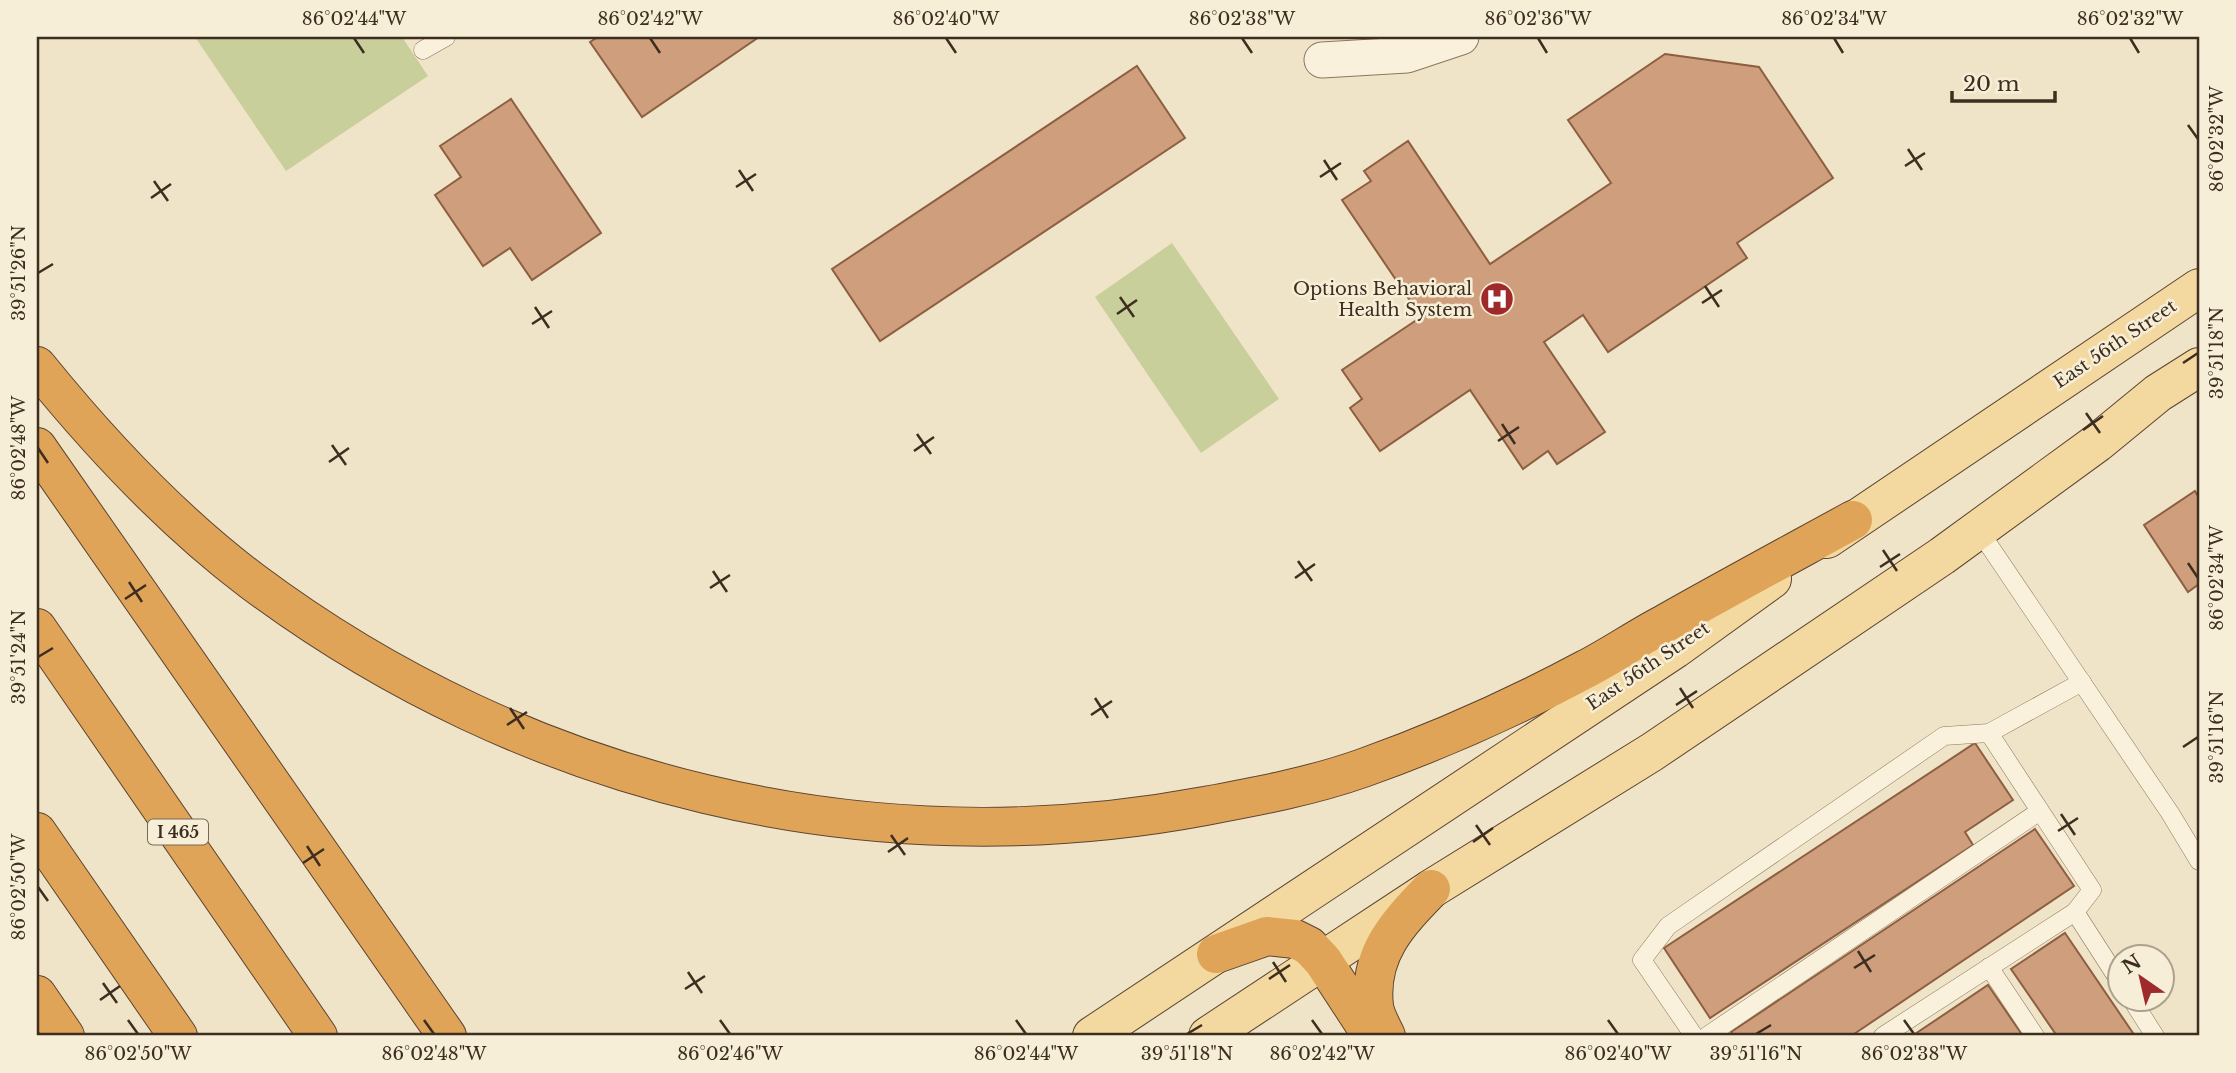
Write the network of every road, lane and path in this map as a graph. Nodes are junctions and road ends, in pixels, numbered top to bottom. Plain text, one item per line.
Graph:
1 (446, 37) edge
2 (1461, 37) edge
3 (423, 50) dead end
4 (1322, 60) dead end
5 (2199, 288) edge
6 (37, 366) edge
7 (2199, 366) edge
8 (37, 447) edge
9 (1853, 520) junction
10 (1978, 529) junction
11 (37, 628) edge
12 (2082, 682) junction
13 (1989, 733) junction
14 (2040, 811) junction
15 (37, 832) edge
16 (2199, 861) edge
17 (1431, 889) junction
18 (2075, 912) junction
19 (1216, 954) junction
20 (2106, 960) edge
21 (1323, 961) junction
22 (1989, 967) junction
23 (37, 995) edge
24 (2141, 1014) edge
25 (65, 1036) edge
26 (178, 1036) edge
27 (318, 1036) edge
28 (447, 1036) edge
29 (1092, 1036) edge
30 (1208, 1036) edge
31 (1372, 1036) edge
32 (1385, 1036) edge
33 (1694, 1036) edge
34 (1707, 1036) edge
35 (1884, 1036) edge
36 (2035, 1036) edge
37 (2155, 1036) edge

1 - 3 lane
2 - 4 street
5 - 9 main road, East 56th Street
6 - 9 highway
7 - 10 main road
8 - 28 highway
9 - 19 main road, East 56th Street
10 - 12 lane
10 - 17 main road
11 - 27 highway, I 465
12 - 13 lane
12 - 16 lane
13 - 14 lane
13 - 33 lane
14 - 18 lane
14 - 34 lane
15 - 26 highway
17 - 21 main road
17 - 32 highway
18 - 20 lane
18 - 22 lane
19 - 21 highway
19 - 29 main road, East 56th Street
21 - 30 main road
21 - 31 highway
22 - 35 lane
22 - 36 lane
23 - 25 highway
24 - 37 lane

